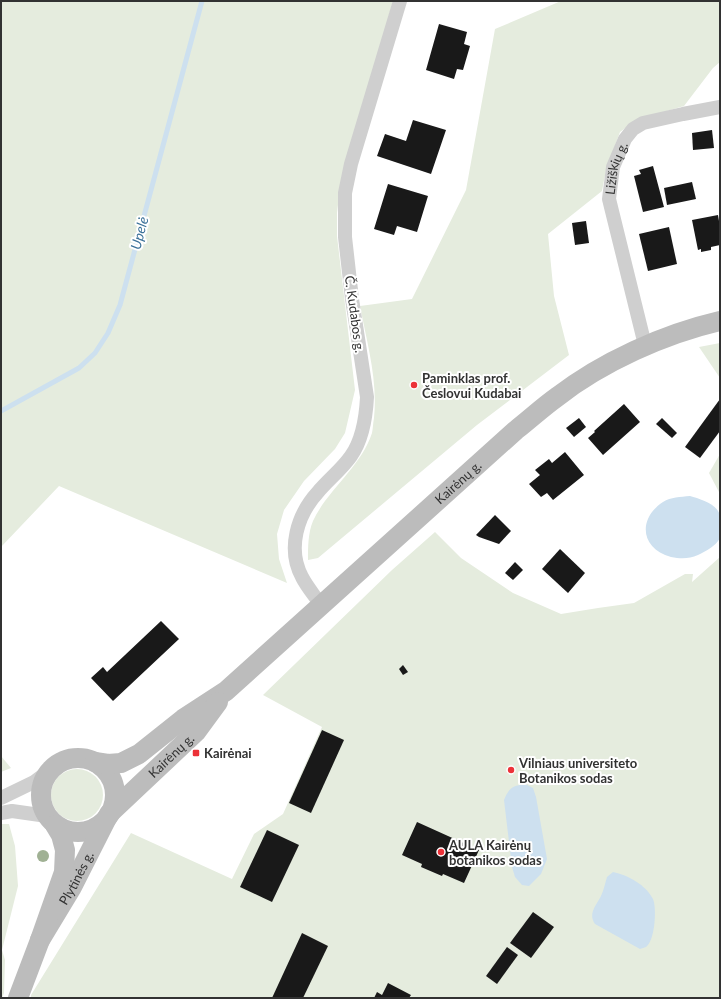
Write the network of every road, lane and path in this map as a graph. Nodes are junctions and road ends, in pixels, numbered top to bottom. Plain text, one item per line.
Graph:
1 (400, 1) edge
2 (720, 108) edge
3 (720, 321) edge
4 (645, 345) junction
5 (321, 605) junction
6 (226, 691) junction
7 (94, 762) junction
8 (50, 770) junction
9 (1, 798) edge
10 (1, 813) edge
11 (110, 814) junction
12 (51, 820) junction
13 (40, 940) junction
14 (18, 998) edge

1 - 5 street, Č. Kudabos g.
2 - 4 street, Ližiškių g.
3 - 4 main road, Kairėnų g.
4 - 5 main road, Kairėnų g.
5 - 6 main road, Kairėnų g.
6 - 7 main road, Kairėnų g.
6 - 11 main road, Kairėnų g.
7 - 8 main road
7 - 11 main road
8 - 9 street
8 - 12 main road
10 - 12 street
11 - 12 main road
11 - 13 main road, Plytinės g.
12 - 13 main road, Plytinės g.
13 - 14 main road, Plytinės g.

